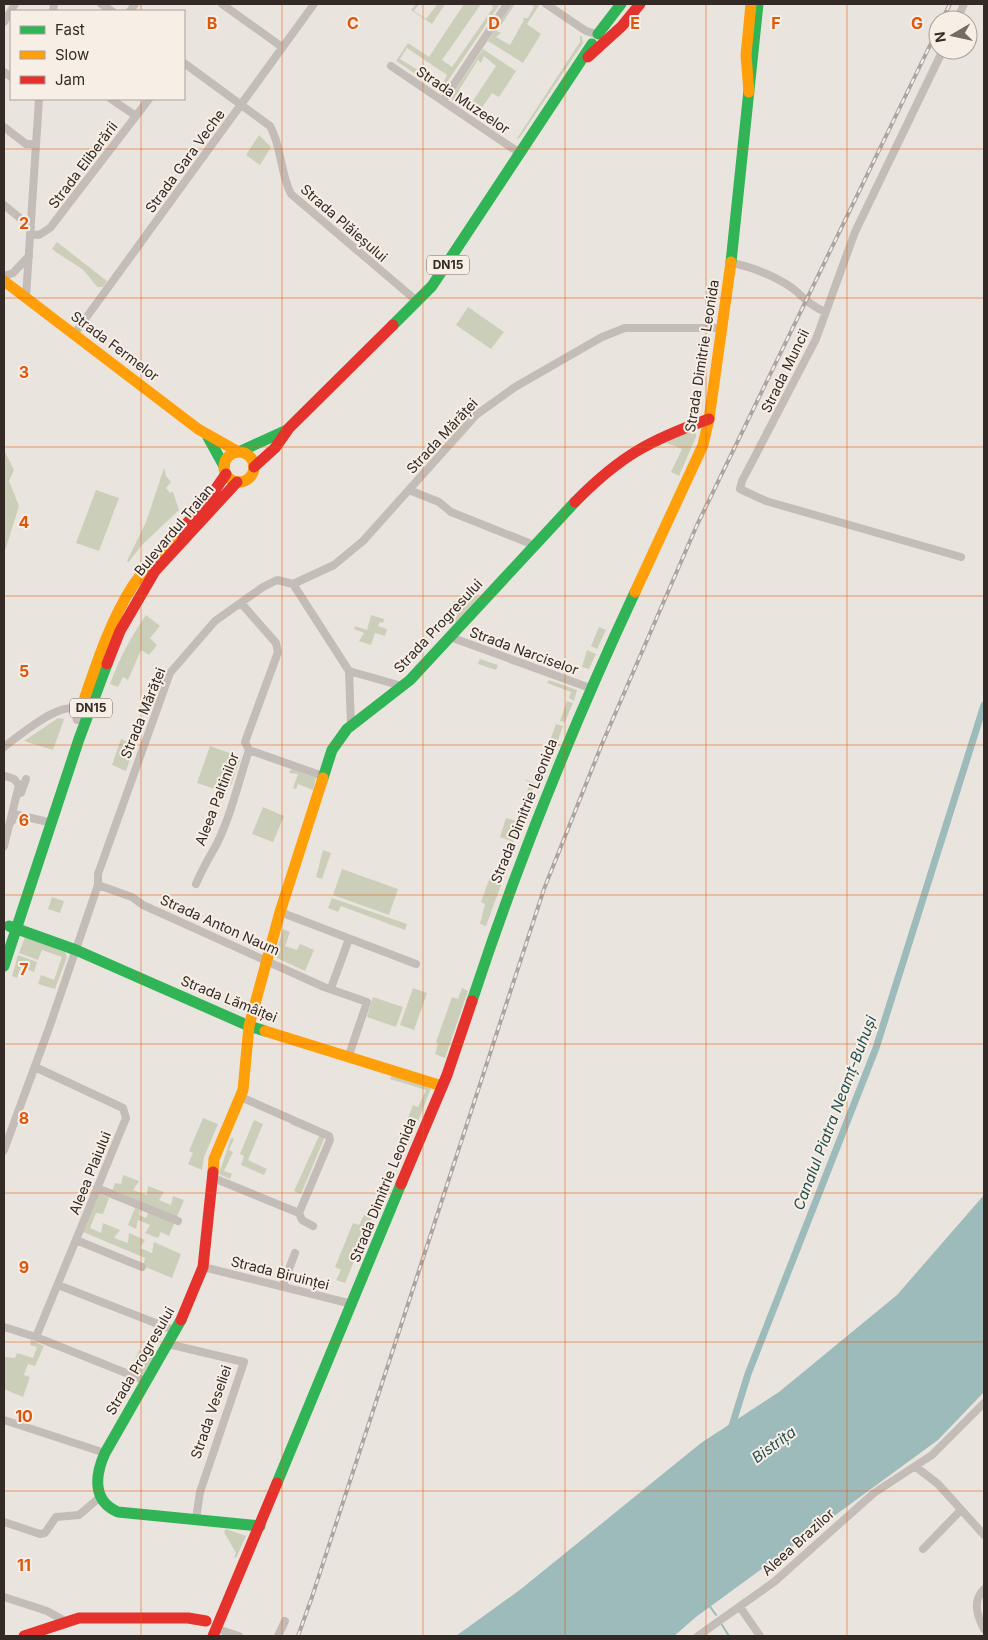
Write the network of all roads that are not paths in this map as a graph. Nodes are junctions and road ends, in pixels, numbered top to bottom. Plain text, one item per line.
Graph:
1 (222, 4) edge
2 (314, 4) edge
3 (507, 4) edge
4 (546, 4) edge
5 (640, 4) edge
6 (751, 4) edge
7 (758, 4) edge
8 (618, 7) edge
9 (596, 39) junction
10 (282, 47) junction
11 (938, 60) edge
12 (185, 65) edge
13 (391, 66) dead end
14 (749, 92) junction
15 (39, 100) edge
16 (113, 100) edge
17 (147, 100) edge
18 (443, 101) junction
19 (241, 104) junction
20 (136, 116) junction
21 (4, 127) edge
22 (36, 144) junction
23 (522, 154) junction
24 (4, 205) edge
25 (31, 231) junction
26 (29, 256) junction
27 (731, 263) junction
28 (4, 276) edge
29 (4, 281) edge
30 (26, 298) junction
31 (418, 302) junction
32 (825, 312) junction
33 (722, 328) junction
34 (75, 333) junction
35 (709, 419) junction
36 (289, 428) junction
37 (208, 436) junction
38 (239, 451) junction
39 (254, 467) junction
40 (225, 470) junction
41 (237, 482) junction
42 (409, 490) junction
43 (534, 545) junction
44 (962, 557) dead end
45 (293, 584) junction
46 (241, 603) junction
47 (450, 637) junction
48 (349, 671) junction
49 (402, 686) junction
50 (590, 688) junction
51 (77, 720) junction
52 (351, 726) junction
53 (4, 747) edge
54 (249, 750) junction
55 (5, 776) dead end
56 (323, 776) junction
57 (26, 779) dead end
58 (14, 814) junction
59 (44, 822) junction
60 (8, 834) junction
61 (4, 846) edge
62 (196, 884) dead end
63 (98, 885) junction
64 (280, 912) junction
65 (12, 927) junction
66 (349, 939) junction
67 (4, 942) edge
68 (76, 950) junction
69 (268, 960) junction
70 (416, 964) dead end
71 (4, 966) edge
72 (331, 988) junction
73 (249, 1026) junction
74 (349, 1055) junction
75 (35, 1067) junction
76 (442, 1086) junction
77 (241, 1097) junction
78 (4, 1150) edge
79 (211, 1177) junction
80 (97, 1188) junction
81 (298, 1213) junction
82 (178, 1221) dead end
83 (314, 1226) dead end
84 (76, 1240) junction
85 (295, 1253) dead end
86 (142, 1267) dead end
87 (202, 1267) junction
88 (58, 1285) junction
89 (283, 1285) junction
90 (352, 1304) junction
91 (4, 1327) edge
92 (176, 1331) junction
93 (36, 1337) junction
94 (168, 1344) junction
95 (146, 1381) junction
96 (984, 1403) edge
97 (4, 1420) edge
98 (104, 1453) junction
99 (916, 1467) junction
100 (99, 1498) junction
101 (962, 1510) junction
102 (196, 1519) junction
103 (4, 1522) edge
104 (260, 1526) junction
105 (984, 1534) edge
106 (924, 1550) dead end
107 (984, 1589) edge
108 (4, 1597) edge
109 (740, 1607) junction
110 (65, 1621) junction
111 (285, 1622) dead end
112 (213, 1628) edge
113 (984, 1629) edge
114 (709, 1633) edge
115 (24, 1636) edge
116 (239, 1636) edge
117 (278, 1636) edge
118 (698, 1636) edge
119 (760, 1636) edge

1 - 10 street
2 - 10 street, Strada Gara Veche
3 - 18 street
4 - 9 street
5 - 9 main road
6 - 14 main road
7 - 14 main road, Strada Dimitrie Leonida
8 - 9 main road, DN15
9 - 23 main road, DN15
10 - 19 street, Strada Gara Veche
11 - 32 street, Strada Muncii
12 - 19 street, Strada Plăieșului
13 - 18 street, Strada Muzeelor
14 - 27 main road, Strada Dimitrie Leonida
15 - 22 street
16 - 20 street
17 - 20 street, Strada Eliberării
18 - 23 street, Strada Muzeelor
19 - 31 street, Strada Plăieșului
19 - 34 street, Strada Gara Veche
20 - 25 street, Strada Eliberării
21 - 22 street
22 - 25 street
23 - 31 main road, DN15
24 - 25 street
25 - 26 street
26 - 28 street
26 - 30 street
27 - 32 street
27 - 33 main road, Strada Dimitrie Leonida
29 - 30 main road, Strada Fermelor
30 - 34 main road, Strada Fermelor
31 - 36 main road, DN15
32 - 44 street, Strada Muncii
33 - 35 main road, Strada Dimitrie Leonida
33 - 42 street, Strada Mărăței
34 - 37 main road, Strada Fermelor
35 - 43 main road, Strada Progresului
35 - 50 main road, Strada Dimitrie Leonida
36 - 38 main road, DN15
36 - 39 main road, DN15
37 - 38 main road, Strada Fermelor
37 - 40 main road, Strada Fermelor
38 - 39 main road
38 - 40 main road, DN15
39 - 41 main road, DN15
40 - 41 main road
40 - 51 main road, Bulevardul Traian / DN15
41 - 65 main road, Bulevardul Traian / DN15
42 - 43 street
42 - 45 street, Strada Mărăței
43 - 47 main road, Strada Progresului
45 - 46 street, Strada Mărăței
45 - 48 street
46 - 54 street, Aleea Paltinilor
46 - 63 street, Strada Mărăței
47 - 49 main road, Strada Progresului
47 - 50 street, Strada Narciselor
48 - 49 street
48 - 52 street
49 - 52 main road, Strada Progresului
50 - 76 main road, Strada Dimitrie Leonida
51 - 53 street
51 - 59 main road, Bulevardul Traian / DN15
52 - 56 main road, Strada Progresului
54 - 56 street, Aleea Paltinilor
54 - 62 street, Aleea Paltinilor
55 - 60 street
56 - 64 main road, Strada Progresului
57 - 58 street
58 - 59 street
58 - 60 street
59 - 65 main road, Bulevardul Traian / DN15
60 - 61 street
63 - 68 street, Strada Mărăței
63 - 69 street, Strada Anton Naum
64 - 66 street
64 - 69 main road, Strada Progresului
65 - 67 main road, Bulevardul Traian / DN15
65 - 68 main road, Strada Lămâiței
65 - 71 main road, Bulevardul Traian / DN15
66 - 70 street
66 - 72 street
68 - 73 main road, Strada Lămâiței
68 - 75 street, Strada Mărăței
69 - 72 street, Strada Anton Naum
69 - 73 main road, Strada Progresului
72 - 74 street, Strada Anton Naum
73 - 74 main road, Strada Lămâiței
73 - 77 main road, Strada Progresului
74 - 76 main road, Strada Lămâiței
75 - 78 street, Strada Mărăței
75 - 80 street, Aleea Plaiului
76 - 90 main road, Strada Dimitrie Leonida
77 - 79 main road, Strada Progresului
77 - 81 street
79 - 81 street
79 - 87 main road, Strada Progresului
80 - 82 street
80 - 84 street, Aleea Plaiului
81 - 83 street
84 - 86 street
84 - 88 street, Aleea Plaiului
85 - 89 street
87 - 89 street, Strada Biruinței
87 - 92 main road, Strada Progresului
88 - 92 street
88 - 93 street, Aleea Plaiului
89 - 90 street, Strada Biruinței
90 - 104 main road, Strada Dimitrie Leonida
91 - 93 street
92 - 94 main road, Strada Progresului
93 - 95 street
94 - 95 main road, Strada Progresului
94 - 102 street, Strada Veseliei
95 - 98 main road, Strada Progresului
96 - 99 street, Aleea Brazilor
97 - 98 street
98 - 100 main road
99 - 101 street
99 - 109 street, Aleea Brazilor
100 - 102 main road
100 - 103 street
101 - 105 street
101 - 106 street
102 - 104 main road
104 - 112 main road, Strada Dimitrie Leonida
107 - 113 street
108 - 110 street
109 - 114 street, Aleea Brazilor
109 - 119 street
110 - 112 main road
110 - 115 main road
111 - 117 street
112 - 116 street
114 - 118 street, Aleea Brazilor

